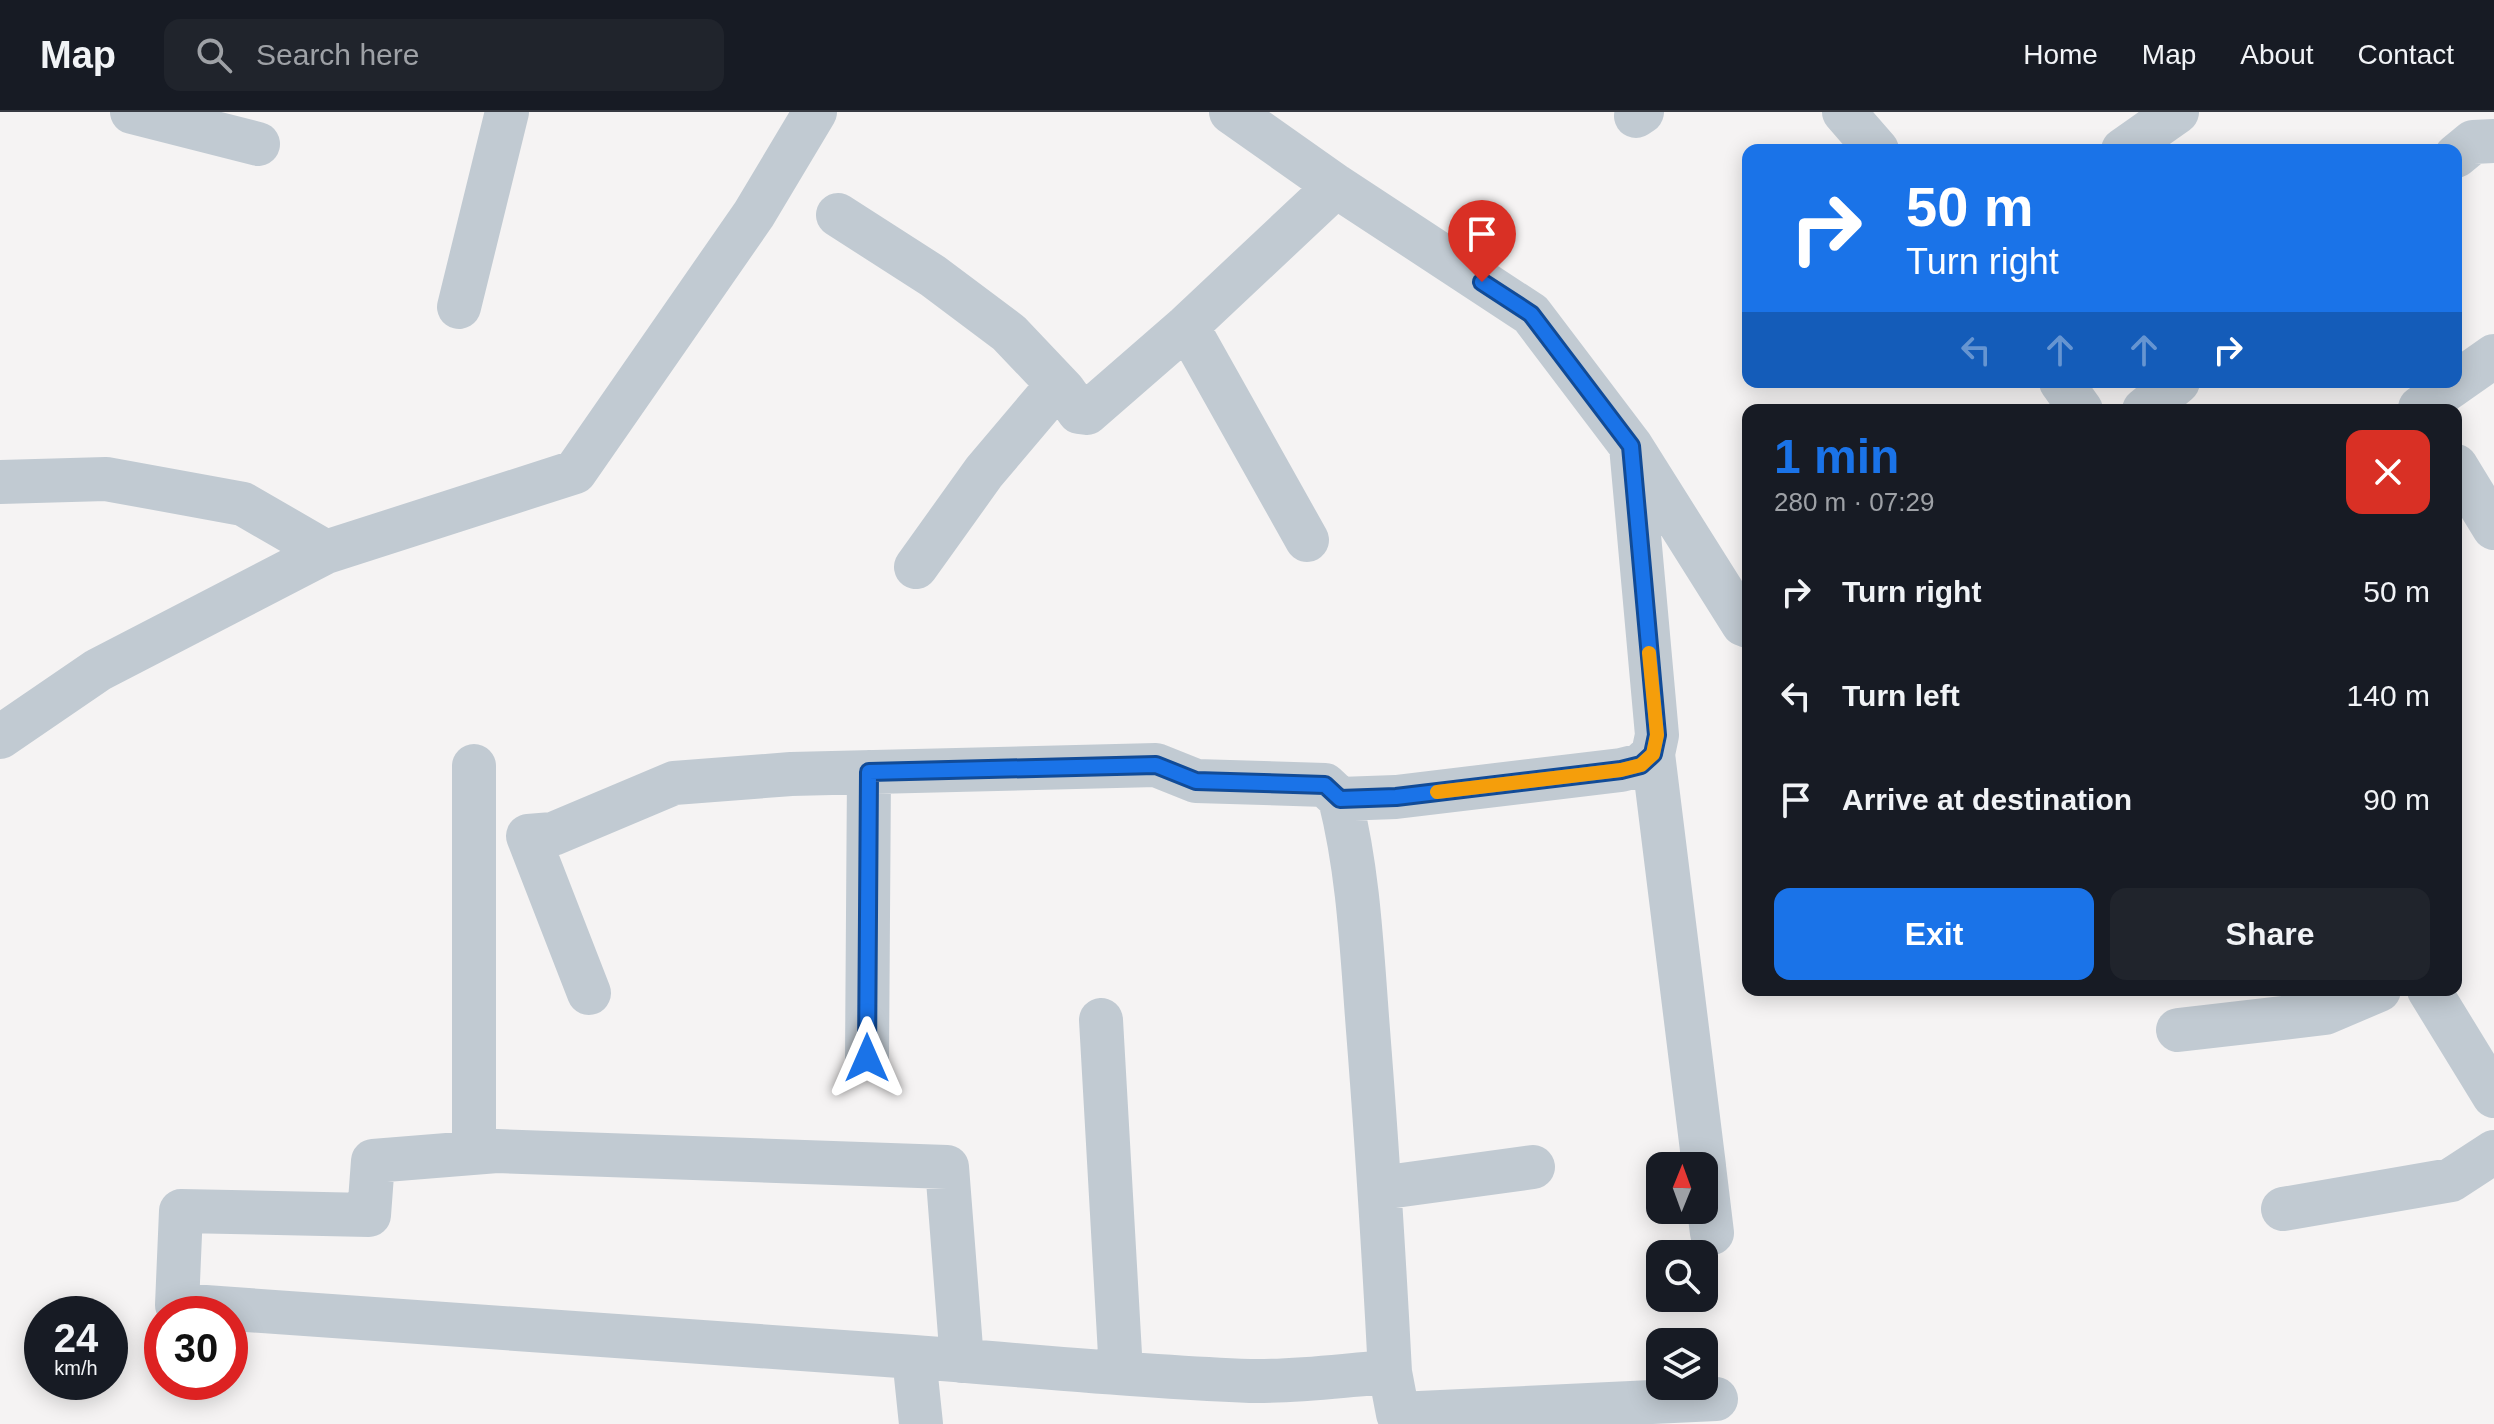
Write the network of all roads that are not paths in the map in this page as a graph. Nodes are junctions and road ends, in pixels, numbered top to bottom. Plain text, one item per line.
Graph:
1 (132, 112) edge
2 (507, 112) edge
3 (815, 112) edge
4 (1231, 112) edge
5 (1844, 112) edge
6 (2177, 112) edge
7 (2494, 141) edge
8 (258, 144) dead end
9 (1872, 144) edge
10 (2132, 144) edge
11 (2462, 151) edge
12 (1336, 186) junction
13 (838, 215) dead end
14 (459, 307) dead end
15 (1187, 326) junction
16 (2494, 356) edge
17 (2462, 374) edge
18 (2171, 388) edge
19 (2437, 388) edge
20 (1064, 391) junction
21 (2415, 400) edge
22 (2151, 404) edge
23 (1631, 446) junction
24 (2462, 476) edge
25 (0, 482) edge
26 (2494, 528) edge
27 (1307, 540) dead end
28 (326, 552) junction
29 (916, 567) dead end
30 (1742, 622) edge
31 (0, 737) edge
32 (1653, 754) junction
33 (474, 766) dead end
34 (869, 772) junction
35 (1340, 799) junction
36 (589, 993) dead end
37 (2365, 996) edge
38 (2433, 996) edge
39 (1101, 1020) dead end
40 (2178, 1030) dead end
41 (867, 1058) dead end
42 (2491, 1084) edge
43 (1702, 1152) edge
44 (2494, 1152) edge
45 (474, 1153) junction
46 (1533, 1167) dead end
47 (1380, 1188) junction
48 (2283, 1209) dead end
49 (1711, 1224) edge
50 (1712, 1233) dead end
51 (914, 1357) junction
52 (962, 1361) junction
53 (1121, 1372) junction
54 (1390, 1372) junction
55 (1695, 1400) edge
56 (921, 1424) edge

1 - 8 street
2 - 14 street
3 - 28 street
4 - 12 street
5 - 9 street
6 - 10 street
7 - 11 street
12 - 15 street
12 - 23 street
13 - 20 street
15 - 20 street
15 - 27 street
16 - 17 street
18 - 22 street
19 - 21 street
20 - 29 street
23 - 30 street
23 - 32 street
24 - 26 street
25 - 28 street
28 - 31 street
32 - 35 street
32 - 43 street
33 - 45 street
34 - 35 street
34 - 36 street
34 - 41 street
35 - 47 street
37 - 40 street
38 - 42 street
39 - 53 street
44 - 48 street
45 - 51 street
45 - 52 street
46 - 47 street
47 - 54 street
49 - 50 street
51 - 52 street
51 - 56 street
52 - 53 street
53 - 54 street
54 - 55 street

